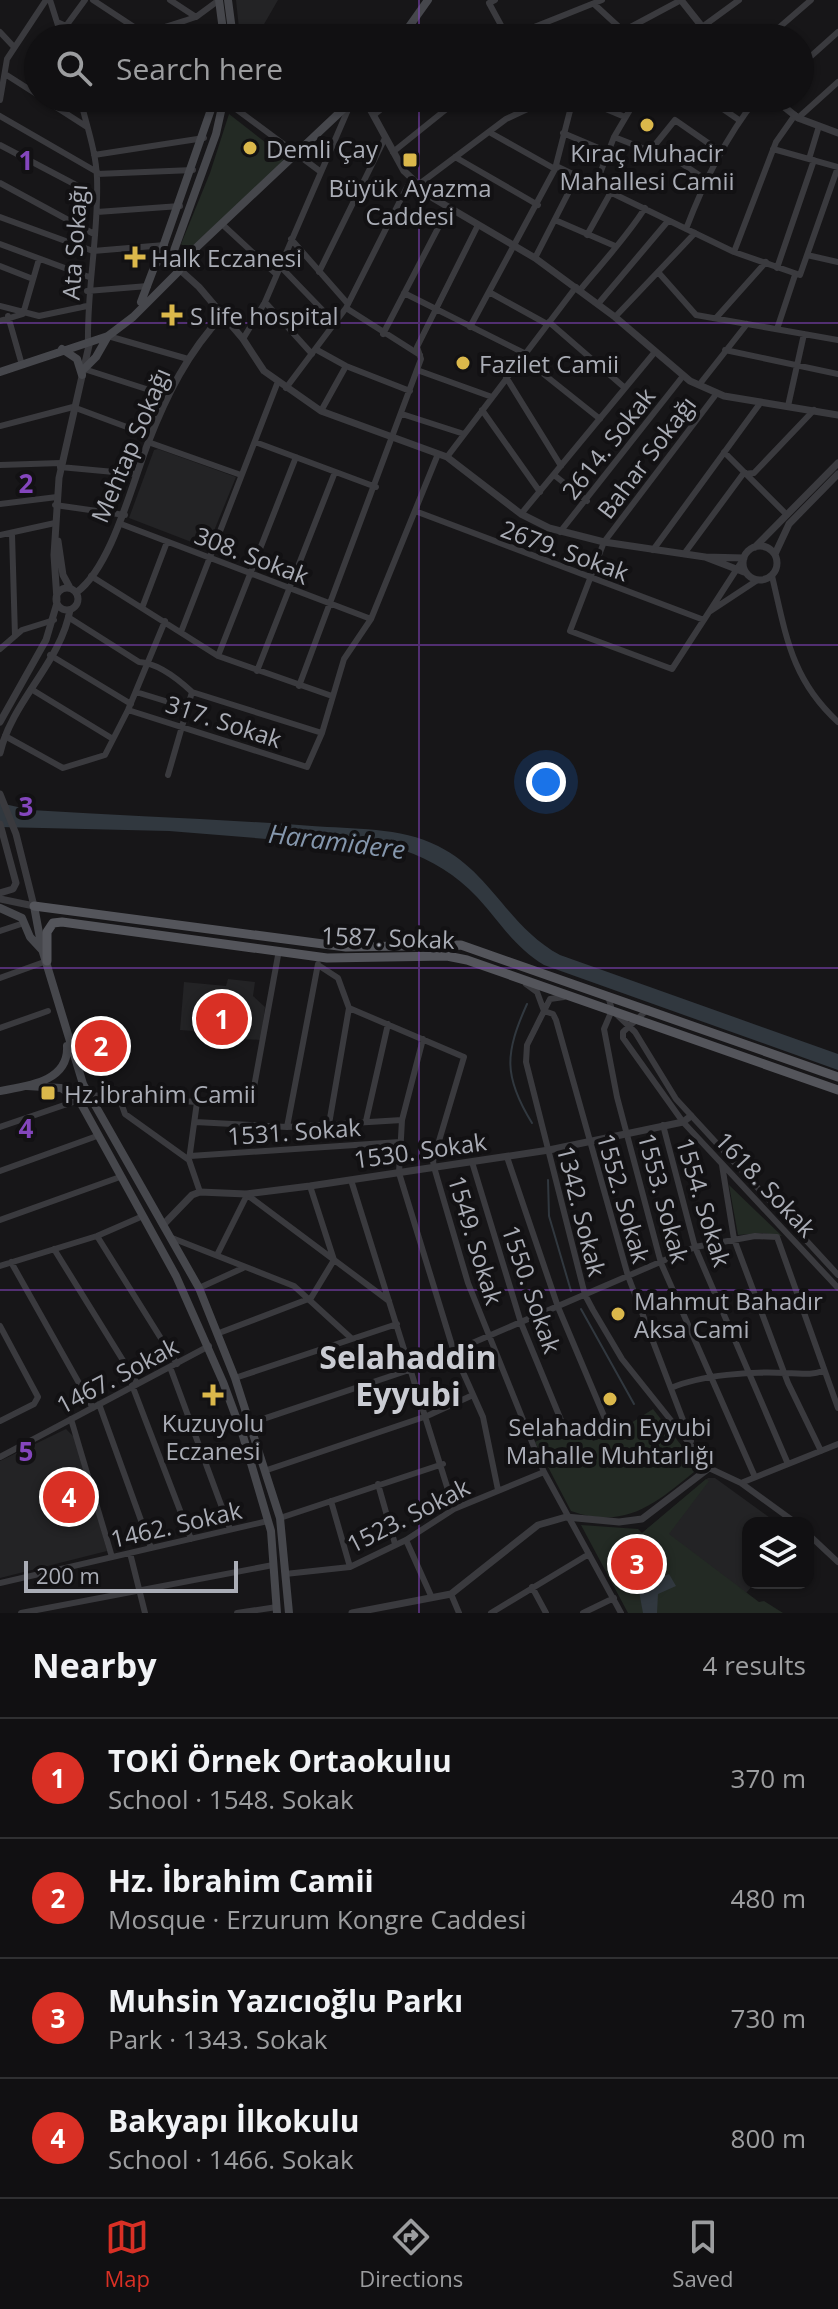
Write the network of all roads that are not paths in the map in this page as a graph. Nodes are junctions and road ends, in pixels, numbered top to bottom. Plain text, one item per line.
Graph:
1 (48, 0) edge
2 (85, 0) edge
3 (93, 0) edge
4 (170, 0) edge
5 (219, 0) edge
6 (228, 0) edge
7 (428, 0) edge
8 (602, 0) edge
9 (681, 0) edge
10 (739, 0) edge
11 (811, 0) edge
12 (490, 1) edge
13 (594, 4) junction
14 (196, 17) junction
15 (57, 22) joint
16 (31, 24) edge
17 (62, 24) edge
18 (67, 24) edge
19 (129, 24) edge
20 (174, 24) edge
21 (222, 24) edge
22 (231, 24) edge
23 (411, 24) edge
24 (501, 24) edge
25 (543, 24) edge
26 (616, 24) edge
27 (637, 24) edge
28 (700, 24) edge
29 (706, 24) edge
30 (783, 24) edge
31 (0, 32) edge
32 (838, 32) edge
33 (24, 33) edge
34 (14, 47) junction
35 (814, 53) edge
36 (4, 57) edge
37 (3, 78) edge
38 (838, 82) edge
39 (24, 89) edge
40 (0, 100) edge
41 (814, 102) edge
42 (64, 112) edge
43 (83, 112) edge
44 (215, 112) edge
45 (217, 112) edge
46 (238, 112) edge
47 (341, 112) edge
48 (348, 112) edge
49 (372, 112) edge
50 (378, 112) edge
51 (443, 112) edge
52 (524, 112) edge
53 (569, 112) edge
54 (614, 112) edge
55 (628, 112) edge
56 (727, 112) edge
57 (746, 112) edge
58 (791, 112) edge
59 (803, 112) edge
60 (374, 115) junction
61 (0, 116) edge
62 (625, 117) junction
63 (797, 117) junction
64 (739, 120) junction
65 (819, 126) junction
66 (87, 127) junction
67 (489, 132) junction
68 (563, 133) junction
69 (838, 133) edge
70 (614, 137) junction
71 (204, 138) junction
72 (385, 138) junction
73 (0, 145) edge
74 (773, 149) junction
75 (650, 151) junction
76 (393, 152) junction
77 (608, 152) junction
78 (721, 152) junction
79 (94, 155) junction
80 (296, 155) junction
81 (455, 157) junction
82 (812, 160) junction
83 (555, 167) junction
84 (838, 167) edge
85 (193, 170) junction
86 (321, 172) junction
87 (97, 173) junction
88 (577, 176) junction
89 (705, 179) junction
90 (414, 182) junction
91 (0, 183) edge
92 (596, 184) junction
93 (835, 186) edge
94 (611, 192) junction
95 (97, 196) junction
96 (538, 205) junction
97 (180, 206) junction
98 (449, 207) junction
99 (645, 208) junction
100 (97, 212) junction
101 (0, 217) edge
102 (555, 220) junction
103 (668, 221) junction
104 (223, 225) junction
105 (478, 225) junction
106 (686, 229) junction
107 (695, 233) junction
108 (94, 234) junction
109 (587, 235) junction
110 (291, 239) junction
111 (0, 244) edge
112 (515, 244) junction
113 (165, 245) junction
114 (615, 246) junction
115 (93, 251) junction
116 (734, 252) junction
117 (807, 255) junction
118 (172, 256) junction
119 (535, 258) junction
120 (39, 259) junction
121 (158, 261) junction
122 (766, 262) junction
123 (838, 262) edge
124 (0, 266) edge
125 (180, 266) junction
126 (777, 268) junction
127 (277, 269) junction
128 (319, 272) junction
129 (658, 272) junction
130 (153, 275) junction
131 (795, 275) junction
132 (89, 277) junction
133 (33, 279) junction
134 (166, 281) junction
135 (148, 286) junction
136 (578, 289) junction
137 (87, 291) junction
138 (489, 292) junction
139 (404, 293) junction
140 (265, 302) junction
141 (598, 304) junction
142 (87, 306) junction
143 (347, 306) junction
144 (3, 308) edge
145 (435, 311) junction
146 (23, 314) junction
147 (223, 315) junction
148 (133, 317) junction
149 (615, 317) junction
150 (9, 318) junction
151 (716, 318) junction
152 (0, 321) edge
153 (335, 323) junction
154 (548, 323) junction
155 (747, 324) junction
156 (470, 327) junction
157 (777, 329) junction
158 (383, 334) junction
159 (804, 334) junction
160 (108, 336) junction
161 (243, 339) junction
162 (838, 340) edge
163 (88, 341) junction
164 (62, 349) junction
165 (725, 350) junction
166 (314, 352) junction
167 (654, 353) junction
168 (420, 355) junction
169 (522, 355) junction
170 (188, 359) junction
171 (22, 365) junction
172 (797, 365) junction
173 (346, 366) junction
174 (417, 370) junction
175 (0, 372) edge
176 (83, 372) junction
177 (838, 374) edge
178 (683, 376) junction
179 (506, 377) junction
180 (699, 385) junction
181 (281, 387) junction
182 (625, 388) junction
183 (410, 391) junction
184 (717, 393) junction
185 (168, 396) junction
186 (492, 397) junction
187 (761, 402) junction
188 (788, 406) junction
189 (73, 407) junction
190 (482, 410) junction
191 (814, 410) junction
192 (321, 411) junction
193 (402, 414) junction
194 (838, 415) edge
195 (600, 419) junction
196 (0, 426) edge
197 (464, 434) junction
198 (149, 439) junction
199 (393, 440) junction
200 (255, 442) junction
201 (724, 452) junction
202 (438, 454) junction
203 (296, 457) junction
204 (447, 457) junction
205 (838, 463) edge
206 (0, 465) edge
207 (61, 465) junction
208 (561, 466) junction
209 (335, 472) junction
210 (749, 473) junction
211 (136, 474) junction
212 (838, 474) edge
213 (241, 475) junction
214 (554, 475) junction
215 (376, 487) junction
216 (540, 492) junction
217 (56, 501) junction
218 (587, 501) junction
219 (0, 504) edge
220 (415, 511) junction
221 (521, 514) junction
222 (125, 515) junction
223 (787, 515) junction
224 (55, 523) junction
225 (121, 524) junction
226 (560, 532) junction
227 (12, 534) junction
228 (0, 535) edge
229 (167, 542) junction
230 (604, 542) junction
231 (755, 547) junction
232 (653, 550) junction
233 (684, 554) junction
234 (775, 554) junction
235 (705, 557) junction
236 (744, 558) junction
237 (208, 560) junction
238 (737, 568) junction
239 (746, 573) junction
240 (250, 575) junction
241 (91, 576) junction
242 (772, 576) junction
243 (590, 579) junction
244 (756, 581) junction
245 (69, 586) junction
246 (292, 590) junction
247 (77, 592) junction
248 (57, 602) junction
249 (331, 604) junction
250 (142, 608) junction
251 (709, 612) junction
252 (69, 613) junction
253 (371, 619) junction
254 (54, 620) junction
255 (704, 620) junction
256 (165, 621) junction
257 (181, 632) junction
258 (15, 636) junction
259 (0, 649) edge
260 (50, 655) junction
261 (218, 656) junction
262 (148, 662) junction
263 (257, 671) junction
264 (299, 686) junction
265 (31, 689) junction
266 (136, 692) junction
267 (192, 692) junction
268 (332, 696) junction
269 (130, 707) junction
270 (188, 708) junction
271 (0, 722) edge
272 (838, 722) edge
273 (183, 725) junction
274 (322, 733) junction
275 (5, 736) junction
276 (113, 739) junction
277 (0, 753) edge
278 (168, 775) dead end
279 (0, 794) edge
280 (0, 824) edge
281 (0, 896) edge
282 (34, 906) junction
283 (0, 908) edge
284 (24, 923) junction
285 (0, 931) edge
286 (279, 950) junction
287 (45, 957) junction
288 (319, 961) junction
289 (510, 973) junction
290 (0, 978) edge
291 (608, 995) junction
292 (578, 998) junction
293 (349, 1008) junction
294 (648, 1009) junction
295 (612, 1010) junction
296 (48, 1011) dead end
297 (544, 1011) junction
298 (634, 1023) junction
299 (388, 1024) junction
300 (0, 1028) edge
301 (66, 1030) junction
302 (423, 1039) junction
303 (838, 1077) edge
304 (27, 1086) junction
305 (838, 1090) edge
306 (0, 1091) edge
307 (89, 1095) junction
308 (119, 1097) junction
309 (79, 1100) junction
310 (197, 1102) junction
311 (691, 1116) junction
312 (402, 1120) junction
313 (366, 1121) junction
314 (195, 1122) junction
315 (683, 1122) junction
316 (329, 1124) junction
317 (663, 1125) junction
318 (0, 1127) edge
319 (287, 1127) junction
320 (627, 1133) junction
321 (97, 1136) junction
322 (589, 1141) junction
323 (400, 1142) junction
324 (549, 1150) junction
325 (507, 1157) junction
326 (190, 1158) junction
327 (472, 1162) junction
328 (722, 1165) junction
329 (434, 1167) junction
330 (0, 1171) edge
331 (399, 1173) junction
332 (120, 1177) junction
333 (351, 1180) junction
334 (310, 1186) junction
335 (200, 1192) junction
336 (246, 1196) junction
337 (143, 1216) junction
338 (0, 1220) edge
339 (163, 1225) junction
340 (97, 1236) junction
341 (172, 1238) junction
342 (734, 1239) junction
343 (695, 1247) junction
344 (54, 1249) junction
345 (217, 1255) junction
346 (334, 1260) junction
347 (11, 1262) junction
348 (661, 1263) junction
349 (0, 1266) edge
350 (243, 1268) junction
351 (838, 1275) edge
352 (628, 1276) junction
353 (199, 1288) junction
354 (838, 1288) edge
355 (585, 1295) junction
356 (311, 1298) junction
357 (390, 1302) junction
358 (558, 1307) junction
359 (521, 1323) junction
360 (397, 1324) junction
361 (0, 1326) edge
362 (219, 1333) junction
363 (488, 1336) junction
364 (351, 1338) junction
365 (208, 1343) junction
366 (454, 1352) junction
367 (174, 1365) junction
368 (412, 1369) junction
369 (823, 1371) junction
370 (785, 1372) junction
371 (748, 1376) junction
372 (235, 1378) junction
373 (711, 1378) junction
374 (134, 1384) junction
375 (671, 1388) junction
376 (473, 1395) junction
377 (96, 1406) junction
378 (838, 1408) edge
379 (427, 1416) junction
380 (71, 1419) junction
381 (0, 1421) edge
382 (251, 1423) junction
383 (563, 1425) dead end
384 (609, 1428) dead end
385 (838, 1444) edge
386 (693, 1448) junction
387 (821, 1451) junction
388 (0, 1457) edge
389 (443, 1464) junction
390 (788, 1464) junction
391 (709, 1468) junction
392 (267, 1470) junction
393 (544, 1472) junction
394 (755, 1477) junction
395 (741, 1483) junction
396 (378, 1484) junction
397 (498, 1490) junction
398 (331, 1501) junction
399 (454, 1509) junction
400 (566, 1517) junction
401 (788, 1517) edge
402 (280, 1518) junction
403 (268, 1521) junction
404 (230, 1529) junction
405 (191, 1539) junction
406 (406, 1540) junction
407 (814, 1540) edge
408 (395, 1544) junction
409 (151, 1548) junction
410 (130, 1553) junction
411 (589, 1554) junction
412 (112, 1557) junction
413 (838, 1562) edge
414 (273, 1565) junction
415 (350, 1567) junction
416 (285, 1574) junction
417 (0, 1583) edge
418 (532, 1587) junction
419 (140, 1590) junction
420 (451, 1594) junction
421 (432, 1598) junction
422 (614, 1598) junction
423 (277, 1610) edge
424 (21, 1613) edge
425 (145, 1613) edge
426 (237, 1613) edge
427 (289, 1613) edge
428 (352, 1613) edge
429 (459, 1613) edge
430 (491, 1613) edge
431 (546, 1613) edge
432 (583, 1613) edge
433 (621, 1613) edge

1 - 15 street
1 - 16 street
2 - 18 street
3 - 19 street
4 - 14 street
5 - 14 street
5 - 21 main road
6 - 22 main road
7 - 23 main road
8 - 13 street
9 - 27 street
9 - 28 street
10 - 29 street
11 - 30 street
12 - 24 street
13 - 25 street
13 - 26 street
14 - 20 street
15 - 17 street
31 - 34 street
32 - 35 street
33 - 34 street
34 - 36 street
36 - 37 street
37 - 39 street
37 - 40 street
38 - 41 street
42 - 66 street
43 - 66 street, Ata Sokağı
44 - 71 main road
45 - 118 main road
46 - 80 street
47 - 80 main road
48 - 86 street
49 - 60 street
50 - 60 street
51 - 76 street
52 - 67 street
53 - 68 street
54 - 62 street
55 - 62 street
56 - 64 street
57 - 64 street
58 - 63 street
59 - 63 street
60 - 72 street
61 - 87 street
62 - 70 street
63 - 65 street
63 - 74 street
64 - 78 street
65 - 69 street
65 - 82 street
66 - 79 street, Ata Sokağı
67 - 81 street
67 - 83 street
68 - 77 street
68 - 83 street
70 - 75 street
70 - 77 street
71 - 79 street
71 - 85 main road
72 - 76 street
72 - 128 street
73 - 95 street
74 - 82 street
74 - 116 street
75 - 78 street
75 - 89 street
76 - 90 street
77 - 92 street
78 - 89 street
79 - 87 street, Ata Sokağı
80 - 86 street
80 - 104 main road
81 - 90 street
81 - 96 street
82 - 84 street
82 - 126 street
83 - 88 street
83 - 96 street
84 - 93 street
85 - 87 street
85 - 97 main road
86 - 110 street
87 - 95 street, Ata Sokağı
88 - 92 street
88 - 102 street
89 - 106 street
90 - 98 street
90 - 143 street
91 - 108 street
92 - 94 street
93 - 117 street
94 - 99 street
94 - 109 street
95 - 100 street, Ata Sokağı
96 - 112 street
97 - 100 street
97 - 113 main road
98 - 105 street
98 - 139 street
99 - 103 street
99 - 114 street
100 - 108 street, Ata Sokağı
101 - 115 street
102 - 109 street
102 - 119 street
103 - 106 street
103 - 141 street
104 - 125 main road
104 - 127 street
105 - 112 street
105 - 145 street
106 - 107 street
107 - 116 street
107 - 129 street
108 - 115 street, Ata Sokağı
109 - 114 street
110 - 127 street
110 - 128 street
111 - 120 street
112 - 119 street
112 - 138 street
113 - 115 street
113 - 121 main road
114 - 136 street
115 - 132 street, Ata Sokağı
116 - 122 street
117 - 123 street
117 - 131 street
118 - 121 main road
118 - 125 main road
119 - 136 street
120 - 132 street
120 - 133 street
121 - 130 main road
122 - 126 street
122 - 151 street
124 - 133 street
125 - 134 main road
125 - 147 street
126 - 131 street
127 - 140 street
127 - 153 street
128 - 143 street
129 - 149 street
129 - 151 street
130 - 134 main road
130 - 135 main road
131 - 157 street
132 - 137 street, Ata Sokağı
133 - 146 street
134 - 148 main road
135 - 137 street
135 - 148 main road
136 - 141 street
136 - 154 street
137 - 142 street, Ata Sokağı
138 - 154 street
138 - 156 street
139 - 145 street
139 - 158 street
140 - 161 street
140 - 166 street
141 - 149 street
142 - 146 street
142 - 163 street, Ata Sokağı
143 - 153 street
143 - 158 street
144 - 146 street
144 - 150 street
145 - 156 street
145 - 168 street
146 - 150 street
147 - 161 street
147 - 170 street, Mehtap Sokağı
148 - 160 main road
149 - 167 street
150 - 152 street
150 - 171 street
151 - 155 street
153 - 166 street
154 - 169 street
154 - 182 street
155 - 157 street
155 - 165 street
156 - 169 street
157 - 159 street
158 - 168 street
159 - 162 street
159 - 172 street
160 - 163 main road
160 - 170 street
160 - 176 main road
161 - 181 street
163 - 164 main road
163 - 176 street
164 - 171 main road
164 - 176 main road
165 - 172 street
165 - 180 street
166 - 173 street
166 - 181 street
167 - 178 street
167 - 182 street
168 - 174 street
169 - 179 street
169 - 195 street
170 - 185 street, Mehtap Sokağı
171 - 175 main road
172 - 177 street
172 - 188 street
173 - 183 street
173 - 192 street
174 - 183 street
174 - 186 street
176 - 185 street
176 - 189 street
178 - 180 street
178 - 218 street, 2614. Sokak
179 - 186 street
179 - 208 street
180 - 184 street
181 - 192 street
181 - 200 street
182 - 195 street
183 - 193 street
184 - 187 street
184 - 230 street, Bahar Sokağı
185 - 198 street, Mehtap Sokağı
186 - 190 street
187 - 188 street
187 - 201 street
188 - 191 street
189 - 196 street
189 - 198 street
189 - 207 street
190 - 197 street
190 - 216 street
191 - 194 street
191 - 210 street
192 - 199 street
193 - 197 street
193 - 199 street
195 - 208 street
197 - 204 street
198 - 211 street, Mehtap Sokağı
198 - 213 street
199 - 202 street
199 - 215 street
200 - 203 street
200 - 213 street
201 - 210 street
201 - 232 street
202 - 204 street
202 - 220 street
203 - 209 street
203 - 240 street
204 - 221 street
205 - 223 street
206 - 207 street
207 - 211 street
207 - 217 street
208 - 214 street
209 - 215 street
209 - 246 street
210 - 223 street
210 - 233 street
211 - 222 street, Mehtap Sokağı
212 - 234 street
213 - 237 street
214 - 216 street
214 - 218 street
215 - 249 street
216 - 221 street
217 - 219 street
217 - 222 street
217 - 224 street
218 - 226 street, 2614. Sokak
220 - 243 street, 2679. Sokak
220 - 253 street
221 - 226 street
222 - 225 street, Mehtap Sokağı
223 - 231 street
224 - 227 street
224 - 245 street
224 - 248 street
225 - 229 street, 308. Sokak
225 - 241 street, Mehtap Sokağı
226 - 230 street
227 - 228 street
227 - 258 street
229 - 237 street, 308. Sokak
229 - 250 street
230 - 232 street
230 - 243 street, Bahar Sokağı
231 - 234 street
231 - 236 street
232 - 233 street
233 - 235 street
234 - 242 street
235 - 236 street
235 - 238 street
236 - 238 street
236 - 239 street
237 - 240 street, 308. Sokak
237 - 257 street
238 - 239 street
238 - 251 street
239 - 244 street
240 - 246 street, 308. Sokak
240 - 261 street
241 - 247 street, Mehtap Sokağı
241 - 250 street
242 - 244 street
242 - 272 street
243 - 255 street, 2679. Sokak
243 - 255 street, Bahar Sokağı
244 - 251 street
245 - 247 street
245 - 248 street
246 - 249 street, 308. Sokak
246 - 263 street
247 - 252 street, Mehtap Sokağı
248 - 252 street
248 - 254 street
249 - 253 street, 308. Sokak
249 - 264 street
250 - 256 street
251 - 255 street
252 - 260 street, Mehtap Sokağı
252 - 262 street
253 - 268 street
254 - 258 street
254 - 271 street
256 - 257 street
256 - 262 street
257 - 261 street
258 - 259 street
260 - 265 street, Mehtap Sokağı
260 - 269 street, 317. Sokak
261 - 263 street
262 - 266 street
262 - 267 street
263 - 264 street
264 - 268 street
265 - 275 street, Mehtap Sokağı
265 - 276 street
266 - 269 street
266 - 270 street
267 - 270 street
267 - 274 street
268 - 274 street
269 - 273 street, 317. Sokak
269 - 276 street
270 - 273 street
273 - 274 street, 317. Sokak
273 - 278 street
275 - 276 street
275 - 277 street, Mehtap Sokağı
279 - 282 street
280 - 281 street
281 - 282 street
282 - 287 main road
282 - 291 main road, 1587. Sokak
283 - 284 main road
284 - 285 street
284 - 287 main road
286 - 287 main road, 1587. Sokak
286 - 288 main road, 1587. Sokak
286 - 310 street
287 - 290 street
287 - 301 main road
288 - 289 main road, 1587. Sokak
288 - 293 street
288 - 319 street
289 - 292 main road, 1587. Sokak
289 - 297 street, 1552. Sokak
291 - 294 main road, 1587. Sokak
291 - 295 street
292 - 295 main road, 1587. Sokak
292 - 297 street
293 - 299 street
293 - 316 street
294 - 298 street
294 - 303 main road, 1587. Sokak
295 - 298 main road, 1587. Sokak
295 - 320 street, 1553. Sokak
296 - 300 street
297 - 322 street, 1552. Sokak
297 - 324 street, 1342. Sokak
298 - 305 main road, 1587. Sokak
298 - 311 street, 1618. Sokak
298 - 315 street, 1618. Sokak
299 - 302 street
299 - 313 street
301 - 304 main road
301 - 307 main road
302 - 312 street
302 - 329 street, 1549. Sokak
304 - 306 main road
304 - 309 main road
307 - 308 street
307 - 339 main road
308 - 310 street
308 - 326 street
309 - 318 street
309 - 321 main road
310 - 314 street
311 - 315 street, 1530. Sokak
311 - 351 street, 1618. Sokak
312 - 313 street
312 - 323 street
313 - 316 street
314 - 319 street
314 - 326 street
315 - 317 street, 1530. Sokak
315 - 328 street, 1618. Sokak
316 - 319 street
317 - 320 street, 1530. Sokak
317 - 343 street, 1554. Sokak
320 - 322 street, 1530. Sokak
320 - 348 street, 1553. Sokak
321 - 330 street
321 - 332 main road
322 - 324 street, 1530. Sokak
322 - 352 street, 1552. Sokak
323 - 326 street, 1531. Sokak
323 - 331 street
324 - 325 street, 1530. Sokak
324 - 355 street, 1342. Sokak
325 - 327 street, 1530. Sokak
325 - 358 street
326 - 335 street
327 - 329 street, 1530. Sokak
327 - 359 street, 1550. Sokak
328 - 342 street
328 - 354 street, 1618. Sokak
329 - 331 street, 1530. Sokak
329 - 363 street, 1549. Sokak
331 - 333 street, 1530. Sokak
331 - 366 street
332 - 337 main road
332 - 338 street
333 - 334 street, 1530. Sokak
333 - 357 street
334 - 336 street, 1530. Sokak
334 - 346 street
335 - 336 street, 1530. Sokak
335 - 339 street
336 - 345 street
336 - 346 street
337 - 340 street
337 - 365 main road
339 - 341 main road
340 - 344 street
340 - 367 street
341 - 345 street
341 - 353 main road
342 - 343 street
342 - 369 street
342 - 370 street
343 - 348 street
343 - 371 street, 1554. Sokak
344 - 347 street
344 - 374 street
345 - 350 street
346 - 356 street
346 - 357 street
347 - 349 street
347 - 377 street
348 - 352 street
348 - 373 street, 1553. Sokak
350 - 353 street
350 - 356 street
352 - 355 street
352 - 375 street, 1552. Sokak
353 - 362 main road
355 - 358 street
355 - 386 street, 1342. Sokak
356 - 362 street
356 - 364 street
357 - 360 street
358 - 359 street
358 - 384 street
359 - 363 street
359 - 383 street, 1550. Sokak
360 - 364 street
360 - 368 street
361 - 381 street
362 - 365 street
362 - 372 main road
363 - 366 street
363 - 393 street, 1549. Sokak
364 - 372 street
365 - 367 street, 1467. Sokak
365 - 403 main road
366 - 368 street
366 - 376 street
367 - 374 street, 1467. Sokak
367 - 404 street
368 - 379 street
368 - 382 street
369 - 370 street
369 - 378 street
370 - 371 street
370 - 387 street
371 - 373 street
371 - 390 street, 1554. Sokak
372 - 382 main road
373 - 375 street
373 - 394 street, 1553. Sokak
374 - 377 street, 1467. Sokak
374 - 405 street
375 - 386 street, 1552. Sokak
376 - 379 street
376 - 397 street
377 - 380 street, 1467. Sokak
377 - 409 street
379 - 389 street
379 - 392 street
380 - 388 street, 1467. Sokak
380 - 412 street
382 - 392 main road
385 - 387 street
386 - 391 street, 1342. Sokak
387 - 390 street
389 - 396 street
389 - 399 street
390 - 394 street
391 - 395 street, 1342. Sokak
391 - 400 street
392 - 402 main road
393 - 397 street, 1523. Sokak
393 - 400 street, 1549. Sokak
394 - 395 street
395 - 401 street, 1342. Sokak
396 - 398 street
396 - 408 street
397 - 399 street, 1523. Sokak
398 - 402 street
398 - 415 street
399 - 406 street, 1523. Sokak
400 - 411 street, 1549. Sokak
400 - 420 street
402 - 416 main road
403 - 404 street, 1462. Sokak
403 - 414 main road
404 - 405 street, 1462. Sokak
405 - 409 street, 1462. Sokak
406 - 408 street, 1523. Sokak
406 - 421 street
407 - 413 street
408 - 415 street, 1523. Sokak
409 - 410 street, 1462. Sokak
410 - 412 street, 1462. Sokak
410 - 419 street
411 - 418 street
411 - 422 street, 1549. Sokak
412 - 417 street, 1462. Sokak
414 - 419 street
414 - 423 main road
415 - 416 street, 1523. Sokak
416 - 427 main road
418 - 430 street
418 - 431 street
419 - 424 street
419 - 425 street
420 - 421 street
420 - 429 street
421 - 428 street
422 - 432 street
422 - 433 street, 1549. Sokak
423 - 426 street

